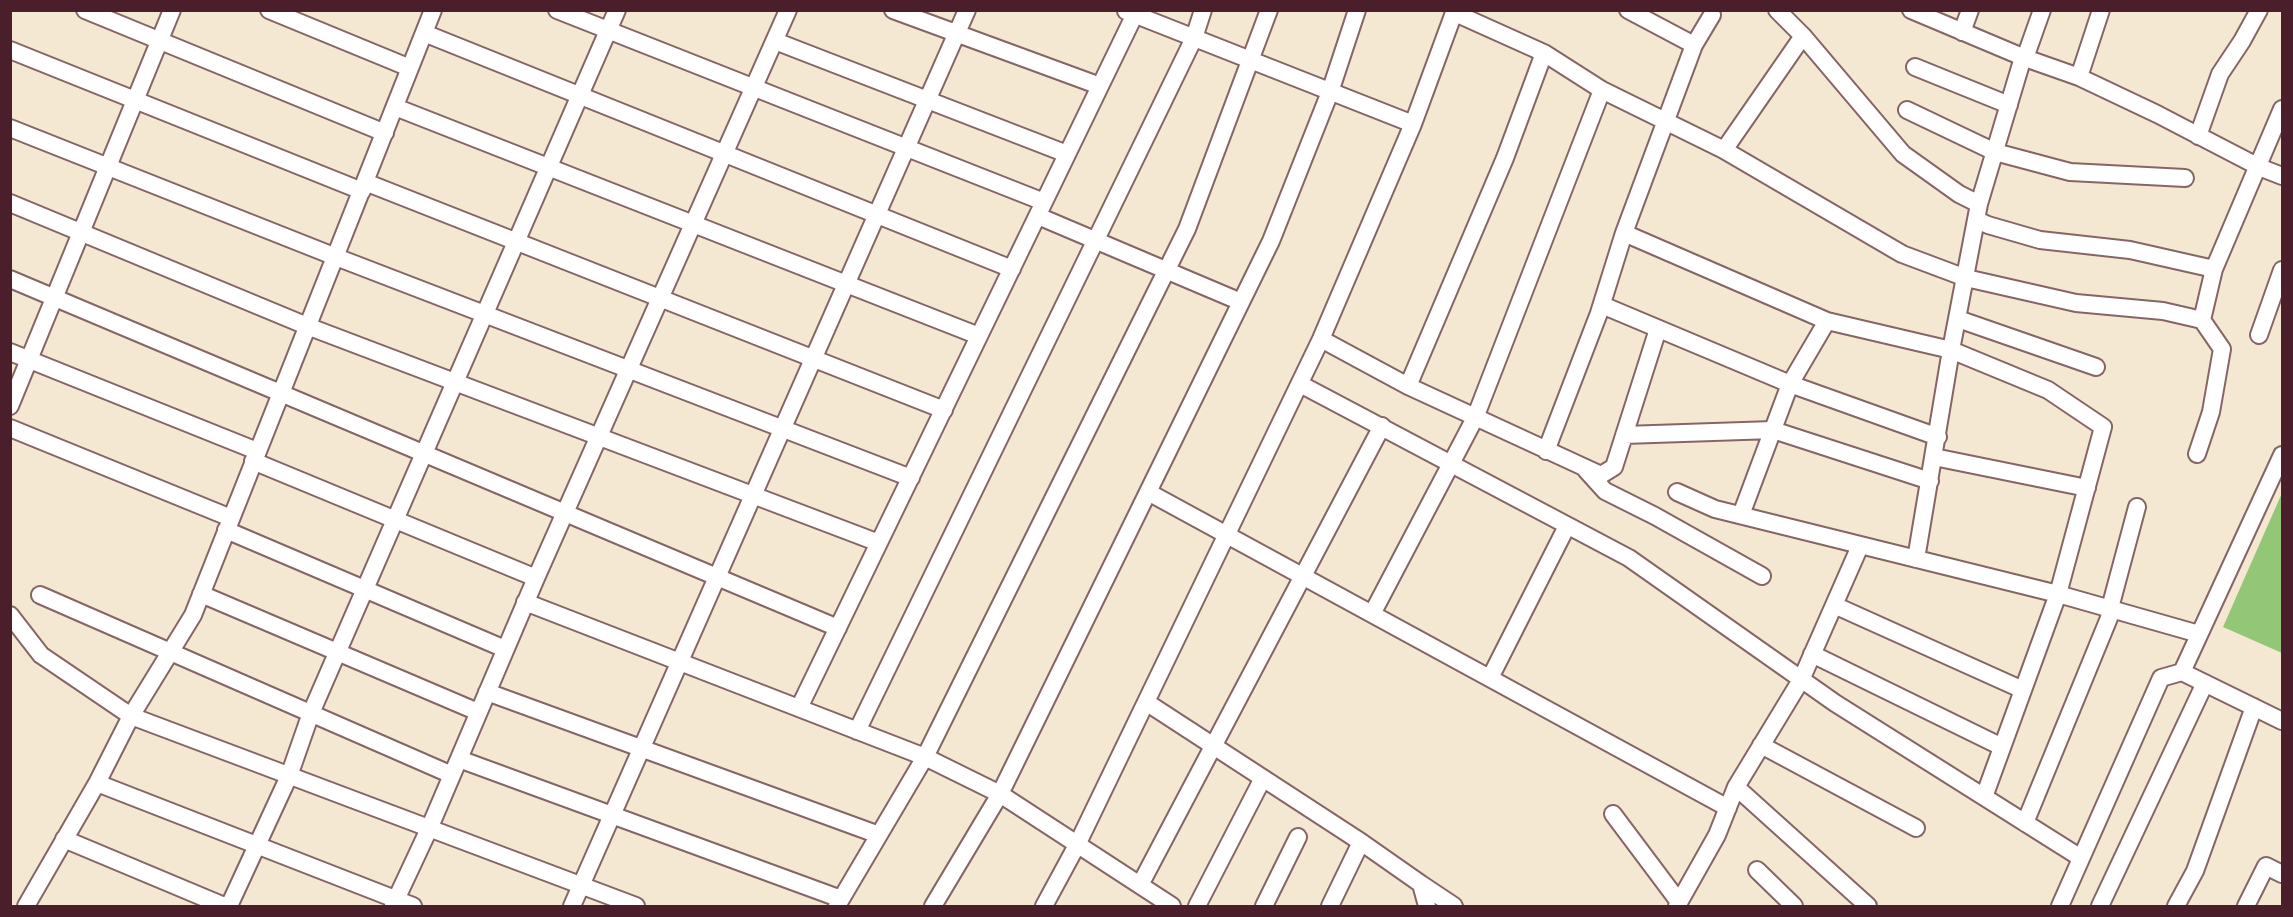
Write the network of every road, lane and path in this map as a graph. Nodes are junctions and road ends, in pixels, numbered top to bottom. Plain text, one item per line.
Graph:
1 (85, 10) edge
2 (172, 10) edge
3 (269, 10) edge
4 (433, 10) edge
5 (557, 10) edge
6 (616, 10) edge
7 (770, 10) edge
8 (893, 10) edge
9 (967, 10) edge
10 (1203, 10) edge
11 (1269, 10) edge
12 (1357, 10) edge
13 (1628, 10) edge
14 (1777, 10) edge
15 (1911, 10) edge
16 (1970, 10) edge
17 (2042, 10) edge
18 (2101, 10) edge
19 (2259, 10) edge
20 (1130, 12) edge
21 (1455, 12) edge
22 (787, 14) edge
23 (1712, 15) dead end
24 (608, 31) junction
25 (1962, 32) junction
26 (424, 33) junction
27 (957, 34) junction
28 (1803, 36) junction
29 (1194, 38) junction
30 (160, 41) junction
31 (775, 41) junction
32 (1694, 45) junction
33 (10, 50) edge
34 (1544, 53) junction
35 (2025, 58) junction
36 (1250, 60) junction
37 (1915, 67) dead end
38 (410, 68) junction
39 (2079, 77) junction
40 (1100, 87) junction
41 (754, 88) junction
42 (1602, 90) junction
43 (1330, 92) junction
44 (580, 95) junction
45 (135, 100) junction
46 (927, 100) junction
47 (2009, 105) junction
48 (394, 107) junction
49 (2283, 109) edge
50 (1907, 110) dead end
51 (1667, 121) junction
52 (1413, 124) junction
53 (10, 128) edge
54 (385, 133) junction
55 (2199, 135) junction
56 (906, 148) junction
57 (1724, 150) junction
58 (1995, 152) junction
59 (725, 154) junction
60 (1067, 154) junction
61 (108, 167) junction
62 (548, 167) junction
63 (2259, 167) junction
64 (2283, 176) edge
65 (2185, 178) dead end
66 (364, 186) junction
67 (10, 203) edge
68 (1041, 209) junction
69 (1978, 212) junction
70 (877, 215) junction
71 (693, 224) junction
72 (81, 232) junction
73 (1624, 233) junction
74 (516, 241) junction
75 (1096, 241) junction
76 (336, 257) junction
77 (1012, 269) junction
78 (2214, 269) junction
79 (1167, 270) junction
80 (2283, 270) edge
81 (1966, 278) junction
82 (10, 279) edge
83 (846, 284) junction
84 (55, 298) junction
85 (660, 298) junction
86 (1242, 302) junction
87 (1602, 305) junction
88 (484, 314) junction
89 (1958, 319) junction
90 (2202, 320) junction
91 (1827, 321) junction
92 (307, 326) junction
93 (1658, 329) junction
94 (2259, 335) dead end
95 (979, 336) junction
96 (1321, 339) junction
97 (1951, 350) junction
98 (10, 352) edge
99 (814, 359) junction
100 (29, 360) junction
101 (2096, 367) dead end
102 (629, 369) junction
103 (455, 382) junction
104 (1300, 384) junction
105 (1790, 384) junction
106 (1407, 386) junction
107 (281, 392) junction
108 (10, 406) edge
109 (944, 410) junction
110 (1475, 418) junction
111 (1382, 426) junction
112 (10, 429) edge
113 (783, 429) junction
114 (1773, 430) junction
115 (1624, 435) junction
116 (599, 437) junction
117 (1938, 437) junction
118 (1546, 451) junction
119 (424, 453) junction
120 (2197, 454) dead end
121 (2283, 455) edge
122 (255, 456) junction
123 (1934, 457) junction
124 (1450, 465) junction
125 (1585, 468) junction
126 (910, 478) junction
127 (1930, 481) junction
128 (2087, 488) junction
129 (1148, 492) junction
130 (1677, 492) dead end
131 (753, 495) junction
132 (2137, 507) dead end
133 (565, 513) junction
134 (1741, 516) junction
135 (395, 520) junction
136 (229, 524) junction
137 (1567, 526) junction
138 (1227, 535) junction
139 (879, 543) junction
140 (1860, 546) junction
141 (1916, 560) junction
142 (1762, 576) dead end
143 (718, 577) junction
144 (1304, 577) junction
145 (536, 578) junction
146 (365, 589) junction
147 (201, 594) junction
148 (2058, 594) junction
149 (40, 595) dead end
150 (525, 602) junction
151 (1834, 605) junction
152 (2110, 608) junction
153 (1372, 614) junction
154 (10, 615) edge
155 (838, 628) junction
156 (2199, 634) junction
157 (505, 649) junction
158 (170, 652) junction
159 (337, 652) junction
160 (1812, 654) junction
161 (680, 662) junction
162 (2182, 672) junction
163 (1490, 678) junction
164 (1801, 680) junction
165 (2205, 683) junction
166 (2023, 690) junction
167 (487, 693) junction
168 (1146, 702) junction
169 (2254, 707) junction
170 (799, 708) junction
171 (478, 712) junction
172 (311, 713) junction
173 (131, 716) junction
174 (2283, 721) edge
175 (858, 731) junction
176 (1761, 745) junction
177 (1215, 747) junction
178 (2002, 747) junction
179 (642, 749) junction
180 (925, 757) junction
181 (459, 759) junction
182 (289, 776) junction
183 (452, 776) junction
184 (1263, 778) junction
185 (97, 783) junction
186 (1736, 787) junction
187 (1000, 794) junction
188 (1984, 797) junction
189 (1728, 808) junction
190 (1612, 814) dead end
191 (612, 815) junction
192 (2025, 823) junction
193 (1916, 828) dead end
194 (429, 829) junction
195 (879, 835) junction
196 (1298, 837) dead end
197 (64, 839) junction
198 (1361, 842) junction
199 (1077, 845) junction
200 (257, 846) junction
201 (2081, 858) junction
202 (1757, 870) dead end
203 (2283, 874) edge
204 (1421, 884) junction
205 (1140, 885) junction
206 (581, 886) junction
207 (395, 903) edge
208 (839, 903) edge
209 (1678, 904) edge
210 (32, 905) edge
211 (224, 906) edge
212 (229, 906) edge
213 (413, 906) edge
214 (572, 906) edge
215 (636, 906) edge
216 (933, 906) edge
217 (1044, 906) edge
218 (1172, 906) edge
219 (1197, 906) edge
220 (1264, 906) edge
221 (1330, 906) edge
222 (1427, 906) edge
223 (1454, 906) edge
224 (1794, 906) edge
225 (1868, 906) edge
226 (2060, 906) edge
227 (2100, 906) edge
228 (2176, 906) edge
229 (2246, 906) edge

1 - 30 street
2 - 30 street
3 - 38 street
4 - 26 street
5 - 24 street
6 - 24 street
7 - 22 street
8 - 27 street
9 - 27 street
10 - 29 street
11 - 36 street
12 - 43 street
13 - 32 street
14 - 28 street
15 - 25 street
16 - 25 street
17 - 35 street
18 - 39 street
19 - 55 street
20 - 29 street
20 - 40 street
21 - 34 street
21 - 52 street
22 - 31 street
23 - 32 street
24 - 41 street
24 - 44 street
25 - 35 street
26 - 38 street
26 - 44 street
27 - 40 street
27 - 46 street
28 - 57 street
28 - 69 street
29 - 36 street
29 - 75 street
30 - 45 street
30 - 54 street
31 - 41 street
31 - 46 street
32 - 51 street
33 - 45 street
34 - 42 street
34 - 106 street
35 - 39 street
35 - 47 street
36 - 43 street
36 - 79 street
37 - 47 street
38 - 48 street
39 - 55 street
40 - 60 street
41 - 56 street
41 - 59 street
42 - 51 street
42 - 110 street
43 - 52 street
43 - 86 street
44 - 59 street
44 - 62 street
45 - 61 street
45 - 66 street
46 - 56 street
46 - 60 street
47 - 58 street
48 - 54 street
48 - 62 street
49 - 63 street
50 - 58 street
51 - 57 street
51 - 73 street
52 - 96 street
53 - 61 street
54 - 66 street
55 - 63 street
56 - 68 street
56 - 70 street
57 - 81 street
58 - 65 street
58 - 69 street
59 - 70 street
59 - 71 street
60 - 68 street
61 - 72 street
61 - 76 street
62 - 71 street
62 - 74 street
63 - 64 street
63 - 78 street
66 - 74 street
66 - 76 street
67 - 72 street
68 - 75 street
68 - 77 street
69 - 78 street
69 - 81 street
70 - 77 street
70 - 83 street
71 - 83 street
71 - 85 street
72 - 84 street
72 - 92 street
73 - 87 street
73 - 91 street
74 - 85 street
74 - 88 street
75 - 79 street
75 - 175 street
76 - 88 street
76 - 92 street
77 - 95 street
78 - 90 street
79 - 86 street
79 - 180 street
80 - 94 street
81 - 89 street
81 - 90 street
82 - 84 street
83 - 95 street
83 - 99 street
84 - 100 street
84 - 107 street
85 - 99 street
85 - 102 street
86 - 129 street
87 - 93 street
87 - 118 street
88 - 102 street
88 - 103 street
89 - 97 street
89 - 101 street
90 - 120 street
91 - 97 street
91 - 105 street
92 - 103 street
92 - 107 street
93 - 105 street
93 - 115 street
95 - 109 street
96 - 104 street
96 - 106 street
97 - 117 street
97 - 128 street
98 - 100 street
99 - 109 street
99 - 113 street
100 - 108 street
100 - 122 street
102 - 113 street
102 - 116 street
103 - 116 street
103 - 119 street
104 - 111 street
104 - 138 street
105 - 114 street
105 - 117 street
106 - 110 street
107 - 119 street
107 - 122 street
109 - 126 street
110 - 118 street
110 - 124 street
111 - 124 street
111 - 144 street
112 - 136 street
113 - 126 street
113 - 131 street
114 - 115 street
114 - 127 street
114 - 134 street
115 - 125 street
116 - 131 street
116 - 133 street
117 - 123 street
118 - 125 street
119 - 133 street
119 - 135 street
121 - 156 street
122 - 135 street
122 - 136 street
123 - 127 street
123 - 128 street
124 - 137 street
124 - 153 street
125 - 142 street
126 - 139 street
127 - 141 street
128 - 148 street
129 - 138 street
129 - 187 street
130 - 134 street
131 - 139 street
131 - 143 street
132 - 152 street
133 - 143 street
133 - 145 street
134 - 140 street
135 - 145 street
135 - 146 street
136 - 146 street
136 - 147 street
137 - 163 street
137 - 164 street
138 - 144 street
138 - 168 street
139 - 155 street
140 - 141 street
140 - 151 street
141 - 148 street
143 - 155 street
143 - 161 street
144 - 153 street
144 - 177 street
145 - 150 street
146 - 157 street
146 - 159 street
147 - 158 street
147 - 159 street
148 - 152 street
148 - 166 street
149 - 158 street
150 - 157 street
150 - 161 street
151 - 160 street
151 - 166 street
152 - 156 street
152 - 192 street
153 - 163 street
154 - 173 street
155 - 170 street
156 - 162 street
157 - 167 street
158 - 172 street
158 - 173 street
159 - 171 street
159 - 172 street
160 - 164 street
160 - 178 street
161 - 170 street
161 - 179 street
162 - 165 street
162 - 201 street
163 - 189 street
164 - 176 street
164 - 188 street
165 - 169 street
165 - 227 street
166 - 178 street
167 - 171 street
167 - 179 street
168 - 177 street
168 - 199 street
169 - 174 street
169 - 228 street
170 - 175 street
171 - 181 street
172 - 182 street
172 - 183 street
173 - 182 street
173 - 185 street
175 - 180 street
176 - 186 street
176 - 193 street
177 - 184 street
177 - 205 street
178 - 188 street
179 - 191 street
179 - 195 street
180 - 187 street
180 - 195 street
181 - 183 street
181 - 191 street
182 - 194 street
182 - 200 street
183 - 194 street
184 - 198 street
184 - 219 street
185 - 197 street
185 - 200 street
186 - 189 street
186 - 225 street
187 - 199 street
187 - 216 street
188 - 192 street
189 - 209 street
190 - 209 street
191 - 206 street
191 - 208 street
192 - 201 street
194 - 206 street
194 - 207 street
195 - 208 street
196 - 220 street
197 - 210 street
197 - 211 street
198 - 204 street
198 - 221 street
199 - 205 street
199 - 217 street
200 - 207 street
200 - 212 street
201 - 226 street
202 - 224 street
203 - 229 street
204 - 222 street
204 - 223 street
205 - 218 street
206 - 214 street
206 - 215 street
207 - 213 street

